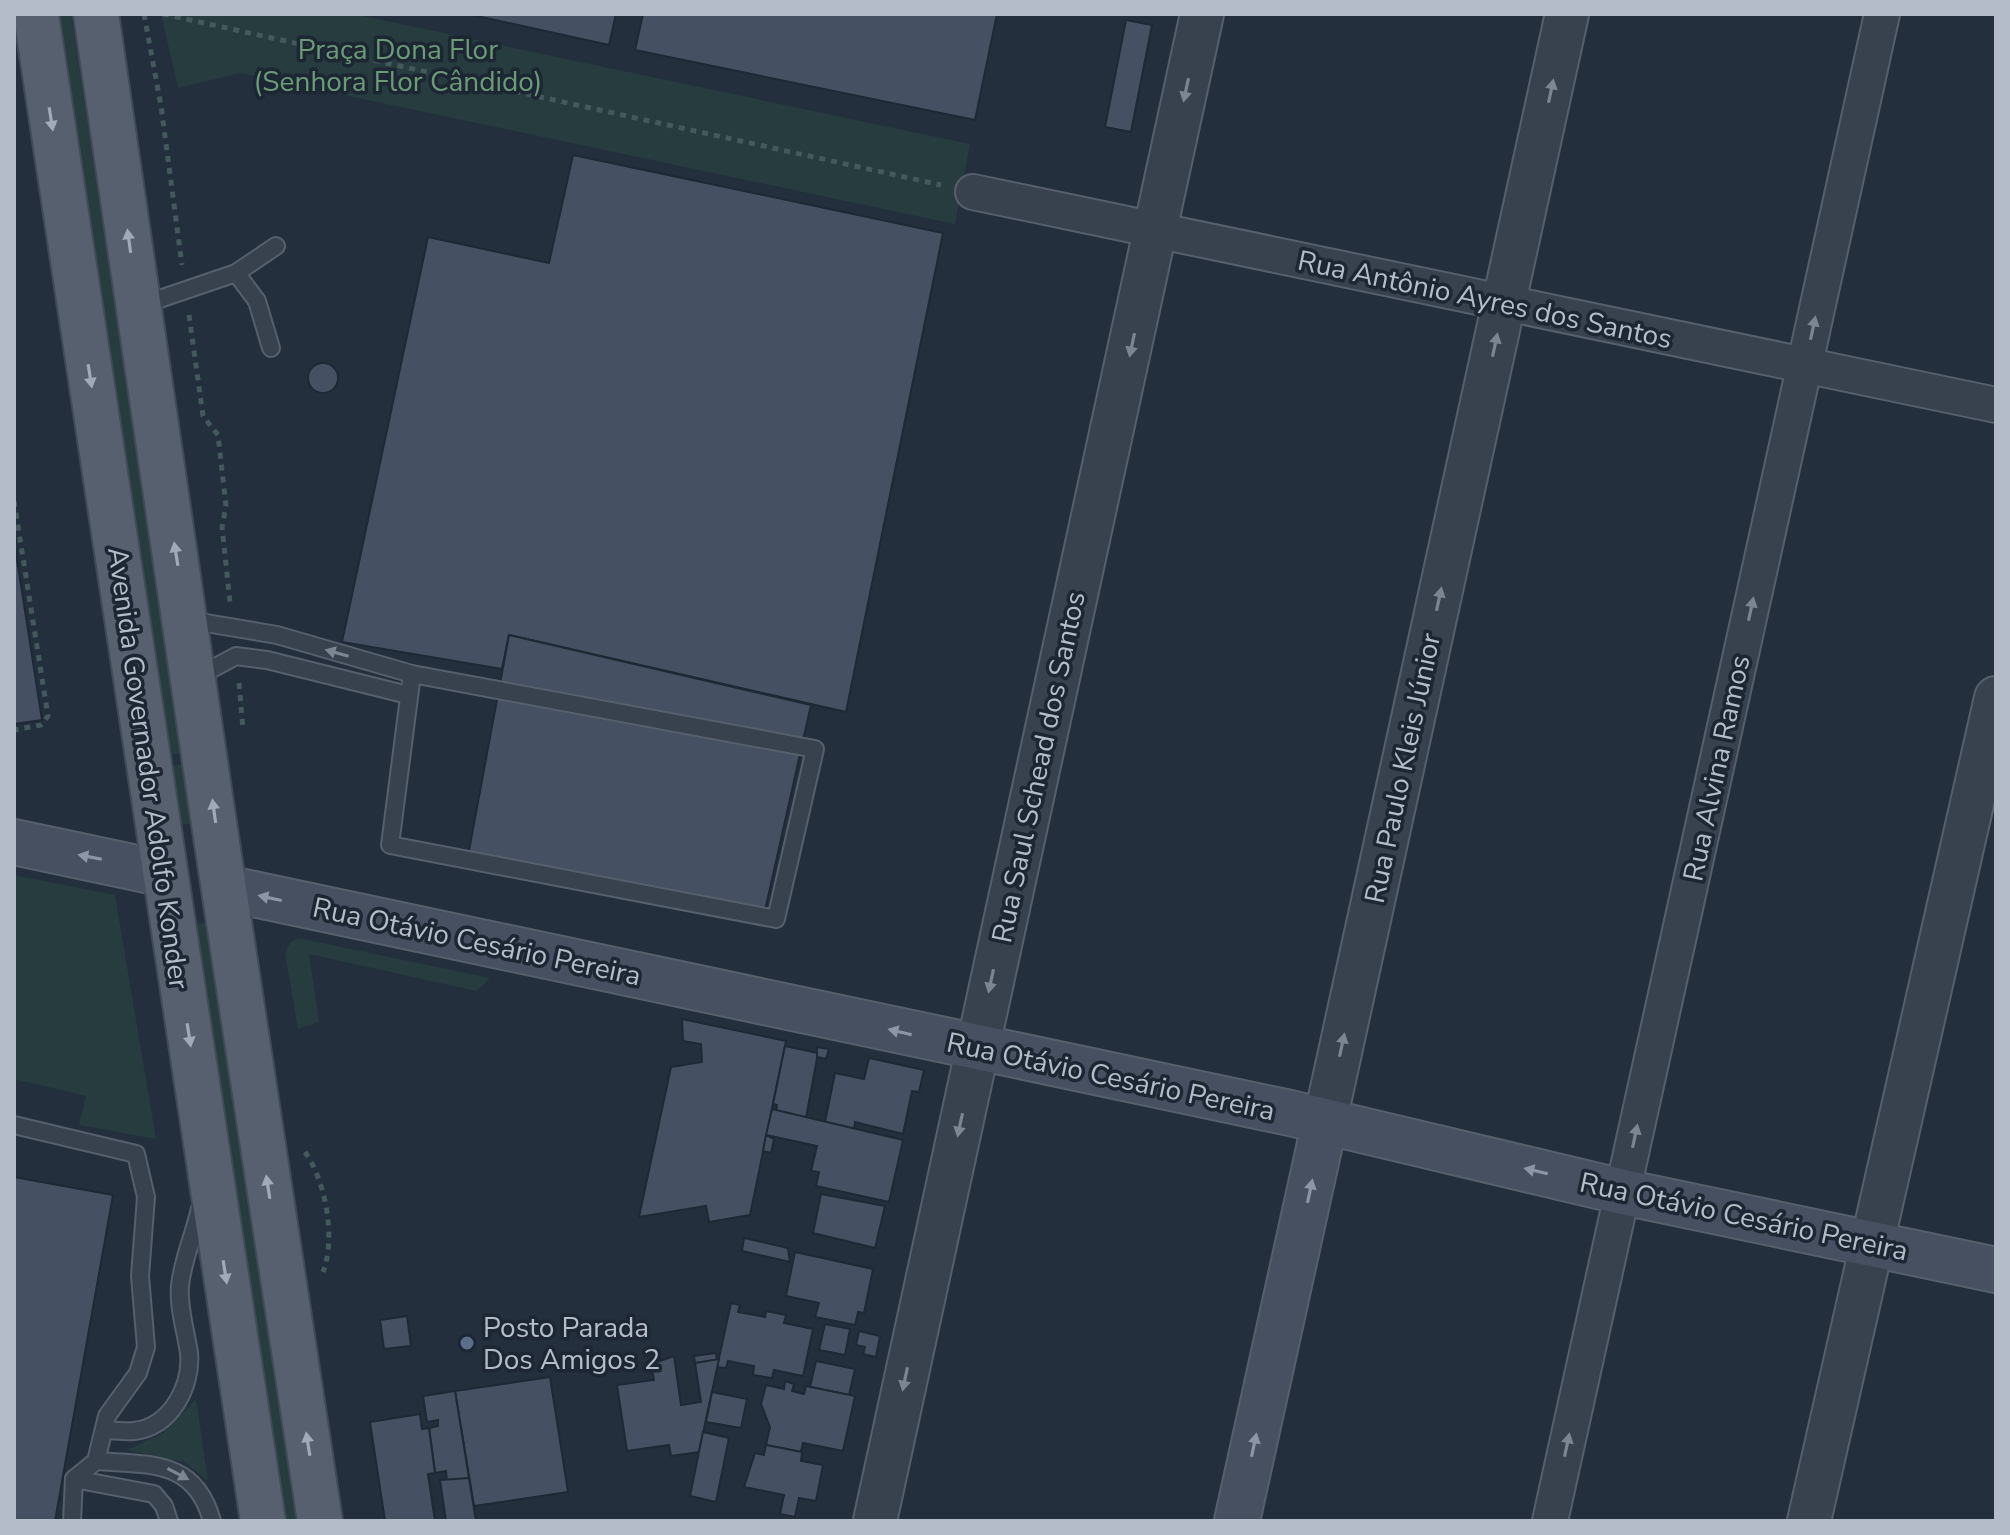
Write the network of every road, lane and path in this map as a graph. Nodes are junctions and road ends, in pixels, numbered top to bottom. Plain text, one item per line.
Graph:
1 (36, 14) edge
2 (96, 14) edge
3 (144, 14) edge
4 (163, 14) edge
5 (1202, 14) edge
6 (1567, 14) edge
7 (1882, 14) edge
8 (14, 41) edge
9 (45, 77) junction
10 (973, 192) joint
11 (1155, 230) junction
12 (276, 246) dead end
13 (236, 273) junction
14 (186, 290) junction
15 (1504, 303) junction
16 (139, 306) junction
17 (271, 348) dead end
18 (1805, 365) junction
19 (1996, 405) edge
20 (14, 501) edge
21 (186, 619) junction
22 (233, 629) junction
23 (236, 656) junction
24 (412, 674) junction
25 (195, 678) junction
26 (408, 695) junction
27 (1996, 698) edge
28 (14, 730) edge
29 (244, 740) dead end
30 (14, 842) edge
31 (165, 874) junction
32 (225, 888) junction
33 (977, 1049) junction
34 (1325, 1121) junction
35 (14, 1125) edge
36 (209, 1167) junction
37 (1623, 1192) junction
38 (1872, 1244) junction
39 (1996, 1270) edge
40 (104, 1430) junction
41 (96, 1461) junction
42 (74, 1479) junction
43 (72, 1521) edge
44 (169, 1521) edge
45 (212, 1521) edge
46 (263, 1521) edge
47 (320, 1521) edge
48 (875, 1521) edge
49 (1237, 1521) edge
50 (1550, 1521) edge
51 (1809, 1521) edge

1 - 9 main road, Avenida Governador Adolfo Konder
16 -> 2 main road, Avenida Governador Adolfo Konder
3 - 14 path
4 - 10 path
5 -> 11 street, Rua Saul Schead dos Santos
15 -> 6 street, Rua Paulo Kleis Júnior
18 -> 7 street, Rua Alvina Ramos
8 - 9 street
9 -> 31 main road, Avenida Governador Adolfo Konder
10 - 11 street, Rua Antônio Ayres dos Santos
11 - 15 street, Rua Antônio Ayres dos Santos
11 -> 33 street, Rua Saul Schead dos Santos
12 - 13 lane
13 - 14 lane
13 - 17 lane
14 - 16 lane
14 - 22 path
15 - 18 street, Rua Antônio Ayres dos Santos
34 -> 15 street, Rua Paulo Kleis Júnior
21 -> 16 main road, Avenida Governador Adolfo Konder
18 - 19 street, Rua Antônio Ayres dos Santos
37 -> 18 street, Rua Alvina Ramos
20 - 28 path
21 - 22 lane
21 - 25 main road, Avenida Governador Adolfo Konder
24 -> 22 lane
23 - 25 lane
23 - 26 lane
23 - 29 path
24 - 26 lane
24 - 26 lane
32 -> 25 main road, Avenida Governador Adolfo Konder
27 - 38 street
31 -> 30 main road
31 - 32 main road
31 -> 36 main road, Avenida Governador Adolfo Konder
33 -> 32 main road, Rua Otávio Cesário Pereira
47 -> 32 main road, Avenida Governador Adolfo Konder
33 - 34 main road, Rua Otávio Cesário Pereira
33 -> 48 street, Rua Saul Schead dos Santos
37 -> 34 main road, Rua Otávio Cesário Pereira
49 -> 34 main road, Rua Paulo Kleis Júnior
35 - 40 lane
36 - 40 lane
36 -> 46 main road, Avenida Governador Adolfo Konder
37 - 38 main road, Rua Otávio Cesário Pereira
50 -> 37 street, Rua Alvina Ramos
38 - 39 main road, Rua Otávio Cesário Pereira
38 - 51 street
40 - 41 lane
41 - 42 lane
41 -> 45 lane
42 - 43 lane
42 - 44 lane

